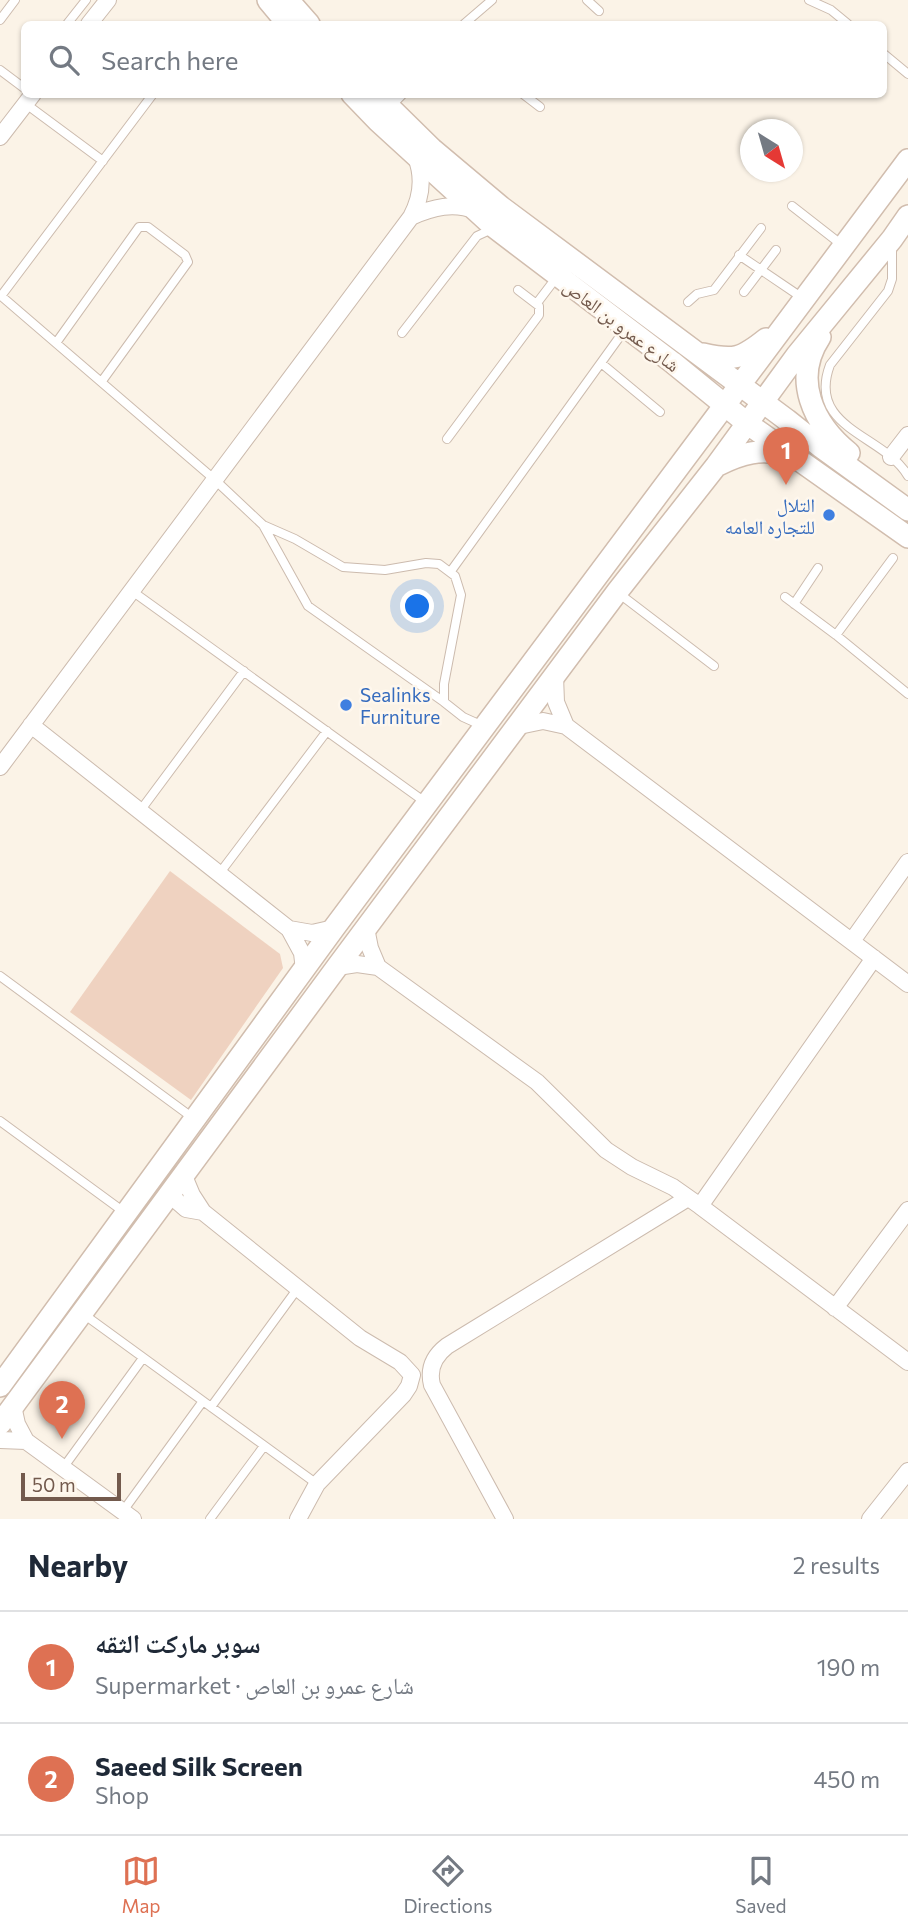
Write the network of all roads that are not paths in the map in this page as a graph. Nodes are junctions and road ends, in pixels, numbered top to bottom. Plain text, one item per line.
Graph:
1 (15, 0) edge
2 (86, 0) edge
3 (108, 0) edge
4 (268, 0) edge
5 (288, 0) edge
6 (492, 0) edge
7 (587, 0) edge
8 (813, 1) edge
9 (599, 11) dead end
10 (0, 20) edge
11 (69, 21) edge
12 (91, 21) edge
13 (286, 21) edge
14 (306, 21) edge
15 (468, 21) edge
16 (844, 21) edge
17 (887, 56) edge
18 (0, 70) edge
19 (908, 74) edge
20 (21, 86) edge
21 (24, 98) edge
22 (35, 98) edge
23 (150, 98) edge
24 (356, 98) edge
25 (528, 98) edge
26 (389, 99) edge
27 (540, 107) dead end
28 (0, 137) edge
29 (416, 156) junction
30 (908, 160) edge
31 (103, 161) junction
32 (792, 206) dead end
33 (476, 211) junction
34 (908, 216) edge
35 (411, 217) junction
36 (494, 227) junction
37 (761, 228) dead end
38 (892, 239) junction
39 (844, 246) junction
40 (776, 250) dead end
41 (739, 255) junction
42 (872, 264) junction
43 (761, 270) junction
44 (557, 276) junction
45 (518, 290) dead end
46 (744, 292) dead end
47 (0, 295) edge
48 (804, 299) junction
49 (688, 302) dead end
50 (537, 303) junction
51 (788, 319) junction
52 (626, 328) junction
53 (402, 334) dead end
54 (57, 343) junction
55 (698, 353) junction
56 (601, 363) junction
57 (687, 374) junction
58 (102, 381) junction
59 (740, 385) junction
60 (763, 402) junction
61 (725, 406) junction
62 (660, 411) dead end
63 (748, 424) junction
64 (908, 435) edge
65 (447, 439) dead end
66 (699, 439) junction
67 (794, 456) junction
68 (891, 457) junction
69 (716, 466) junction
70 (908, 477) edge
71 (214, 479) junction
72 (904, 507) edge
73 (263, 525) junction
74 (908, 537) edge
75 (893, 558) dead end
76 (818, 568) dead end
77 (451, 571) junction
78 (131, 590) junction
79 (618, 592) junction
80 (785, 597) dead end
81 (794, 604) junction
82 (836, 635) junction
83 (714, 666) dead end
84 (243, 671) junction
85 (555, 676) junction
86 (908, 694) edge
87 (444, 702) junction
88 (31, 725) junction
89 (519, 726) junction
90 (566, 726) junction
91 (485, 727) junction
92 (327, 731) junction
93 (0, 767) edge
94 (428, 804) junction
95 (140, 811) junction
96 (908, 862) edge
97 (219, 874) junction
98 (334, 928) junction
99 (366, 928) junction
100 (289, 929) junction
101 (852, 941) junction
102 (874, 958) junction
103 (337, 967) junction
104 (378, 967) junction
105 (304, 970) junction
106 (0, 976) edge
107 (908, 984) edge
108 (195, 1119) junction
109 (0, 1121) edge
110 (184, 1176) junction
111 (170, 1195) junction
112 (694, 1202) junction
113 (908, 1210) edge
114 (203, 1212) junction
115 (126, 1214) junction
116 (298, 1288) junction
117 (835, 1308) junction
118 (83, 1310) junction
119 (143, 1357) junction
120 (908, 1362) edge
121 (431, 1373) junction
122 (412, 1375) junction
123 (0, 1386) edge
124 (207, 1404) junction
125 (13, 1406) junction
126 (0, 1424) edge
127 (0, 1440) edge
128 (26, 1441) junction
129 (264, 1446) junction
130 (63, 1468) junction
131 (908, 1471) edge
132 (317, 1484) junction
133 (128, 1515) edge
134 (210, 1519) edge
135 (298, 1519) edge
136 (505, 1519) edge
137 (870, 1519) edge

1 - 10 lane
2 - 11 lane
3 - 12 street
4 - 13 main road
5 - 14 main road
6 - 15 lane
7 - 9 lane
8 - 16 lane
17 - 19 lane
18 - 20 lane
21 - 28 street
22 - 31 lane
23 - 31 lane
24 - 29 main road, شارع عمرو بن العاص
25 - 27 lane
26 - 55 main road, شارع عمرو بن العاص
29 - 33 main road, شارع عمرو بن العاص
29 - 35 street
30 - 39 main road
31 - 47 lane
32 - 39 lane
33 - 35 street
33 - 36 main road, شارع عمرو بن العاص
34 - 38 main road
35 - 71 street
36 - 44 main road, شارع عمرو بن العاص
36 - 53 lane
37 - 41 lane
38 - 42 main road
38 - 68 lane
39 - 48 main road
40 - 43 lane
41 - 43 lane
41 - 49 lane
42 - 60 main road
42 - 72 main road
43 - 46 lane
43 - 48 lane
44 - 50 lane
44 - 52 main road, شارع عمرو بن العاص
45 - 50 lane
47 - 54 lane
48 - 51 main road
50 - 65 lane
51 - 55 main road
51 - 59 main road
52 - 56 lane
52 - 57 main road, شارع عمرو بن العاص
54 - 58 lane
54 - 58 lane
55 - 59 main road, شارع عمرو بن العاص
56 - 62 lane
56 - 77 lane
57 - 61 main road, شارع عمرو بن العاص
57 - 66 main road
58 - 71 lane
59 - 60 main road, شارع عمرو بن العاص
59 - 61 main road
60 - 63 main road
60 - 72 main road, شارع عمرو بن العاص
61 - 63 main road, شارع عمرو بن العاص
61 - 66 main road
63 - 67 main road, شارع عمرو بن العاص
63 - 69 main road
64 - 68 street
66 - 91 main road
67 - 69 main road
67 - 74 main road, شارع عمرو بن العاص
68 - 70 lane
69 - 79 main road
71 - 73 lane
71 - 78 street
73 - 77 lane
73 - 87 lane
75 - 82 lane
76 - 81 lane
77 - 87 lane
78 - 84 lane
78 - 88 street
79 - 83 lane
79 - 85 main road
80 - 81 lane
81 - 82 lane
82 - 86 lane
84 - 92 lane
84 - 95 lane
85 - 89 main road
85 - 90 street
87 - 91 lane
88 - 93 street
88 - 95 street
89 - 90 street
89 - 99 main road
90 - 101 street
91 - 94 main road
92 - 94 lane
92 - 97 lane
94 - 98 main road
95 - 97 street
96 - 101 street
97 - 100 street
98 - 100 street
98 - 105 main road
99 - 103 main road
99 - 104 street
100 - 105 street
101 - 102 street
102 - 107 street
102 - 112 street
103 - 104 street
103 - 110 main road
104 - 112 street
105 - 108 main road
106 - 108 lane
108 - 111 main road
108 - 115 main road
109 - 115 lane
110 - 111 main road
110 - 114 street
111 - 114 street
111 - 118 main road
112 - 117 street
112 - 121 street
113 - 117 street
114 - 116 street
115 - 118 main road
115 - 123 main road
116 - 122 street
116 - 124 lane
117 - 120 street
118 - 119 lane
118 - 125 main road
119 - 124 lane
119 - 130 lane
121 - 122 street
121 - 136 street
122 - 132 street
124 - 129 lane
124 - 133 lane
125 - 126 main road
125 - 128 street
127 - 128 street
128 - 130 street
129 - 132 lane
129 - 134 lane
130 - 133 street
131 - 137 street
132 - 135 street

